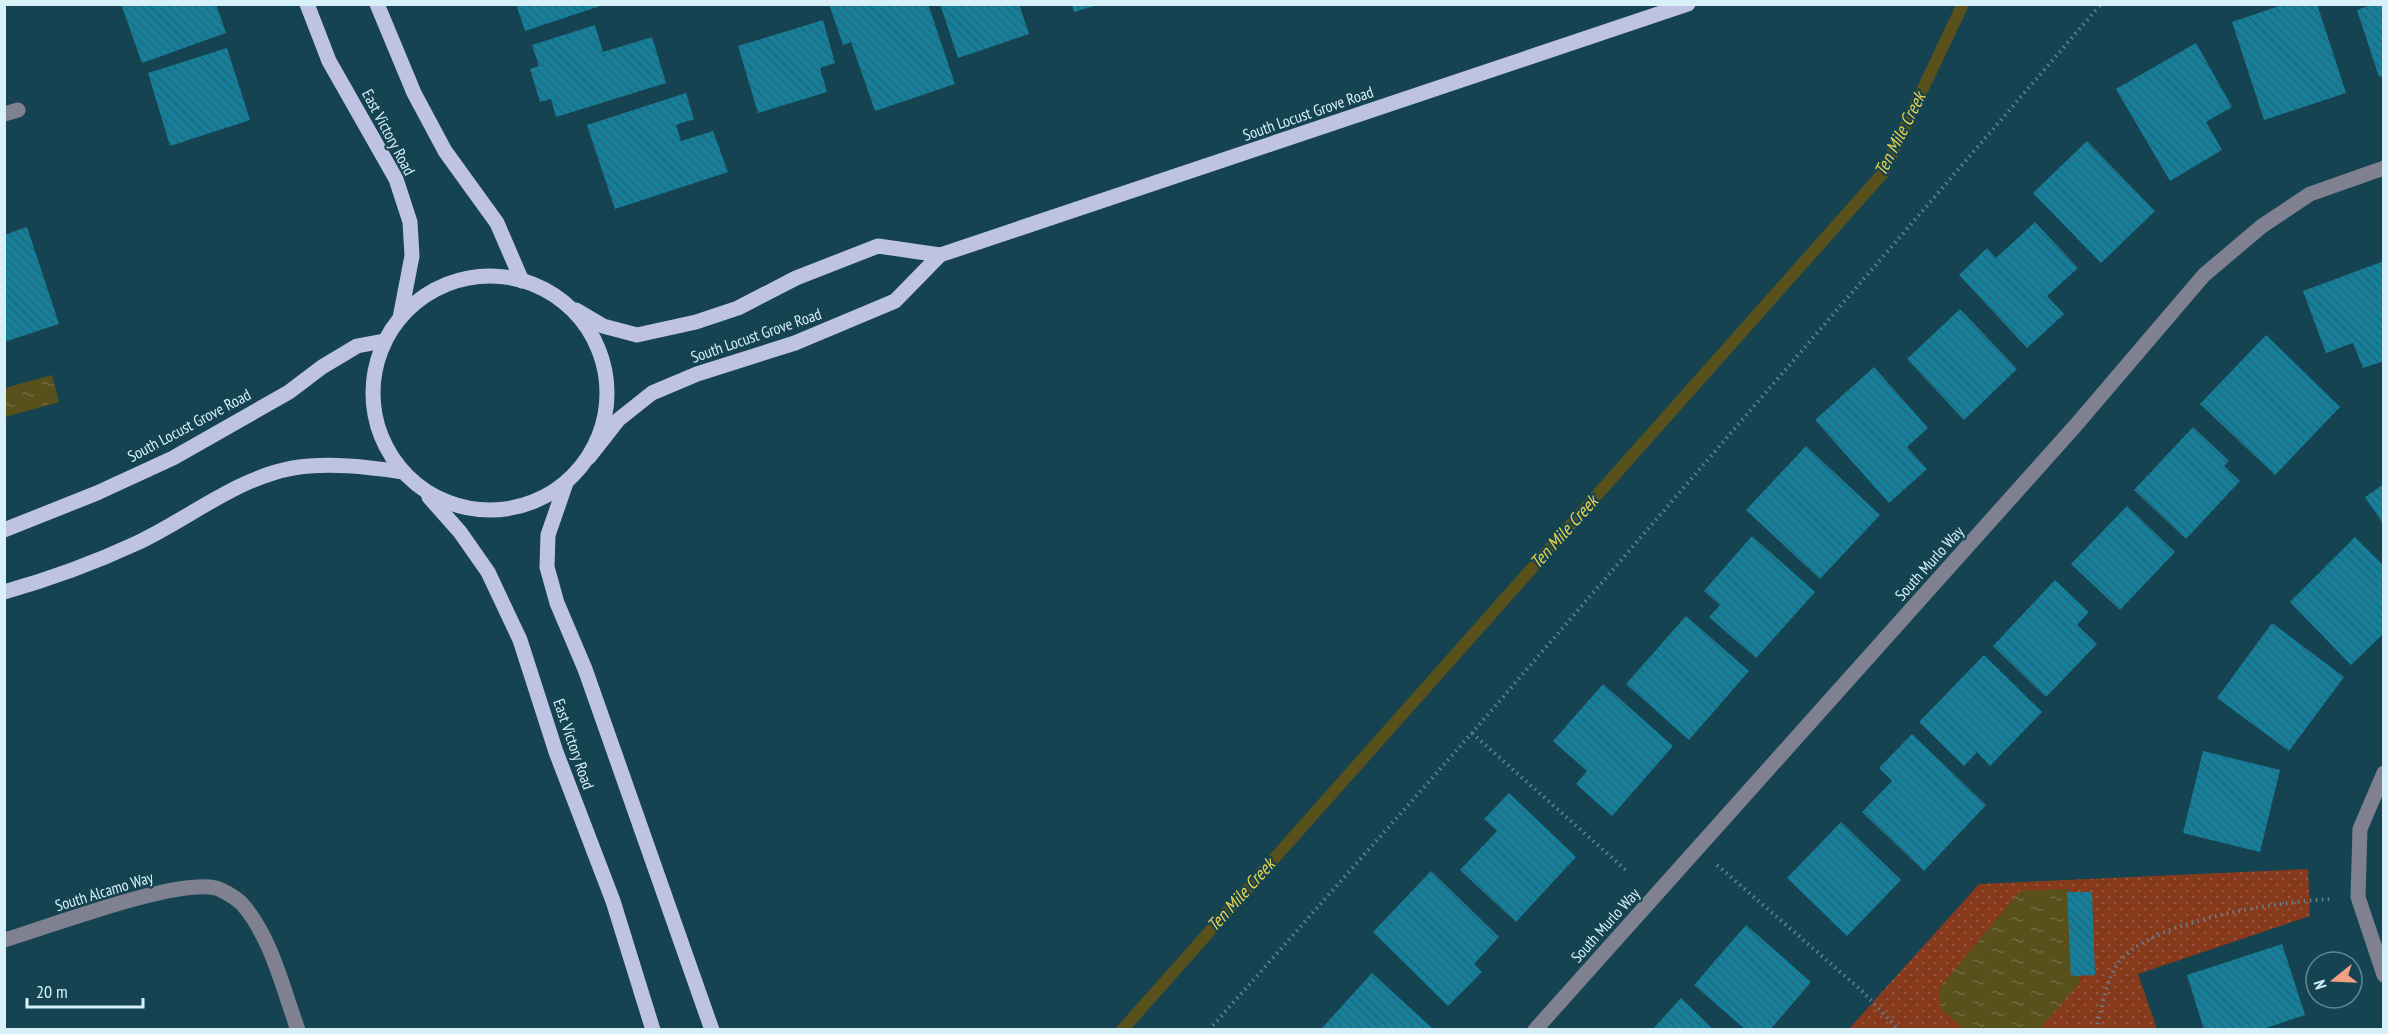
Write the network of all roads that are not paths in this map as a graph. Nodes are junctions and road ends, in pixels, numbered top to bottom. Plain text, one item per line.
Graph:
1 (307, 4) edge
2 (377, 4) edge
3 (1688, 4) edge
4 (2384, 168) edge
5 (940, 255) junction
6 (522, 281) junction
7 (567, 306) junction
8 (400, 318) junction
9 (384, 341) junction
10 (589, 457) junction
11 (403, 472) junction
12 (566, 483) junction
13 (423, 490) junction
14 (4, 530) edge
15 (4, 592) edge
16 (2384, 773) edge
17 (4, 940) edge
18 (2384, 975) edge
19 (298, 1029) edge
20 (653, 1029) edge
21 (712, 1029) edge
22 (1535, 1029) edge

1 - 8 main road, East Victory Road
2 - 6 main road
3 - 5 main road, South Locust Grove Road
4 - 22 street, South Murlo Way
5 - 7 main road, South Locust Grove Road
5 - 10 main road, South Locust Grove Road
6 - 7 main road
6 - 8 main road
7 - 10 main road
8 - 9 main road
9 - 11 main road
9 - 14 main road, South Locust Grove Road
10 - 12 main road
11 - 13 main road
11 - 15 main road
12 - 13 main road
12 - 21 main road
13 - 20 main road, East Victory Road
16 - 18 street
17 - 19 street, South Alcamo Way

